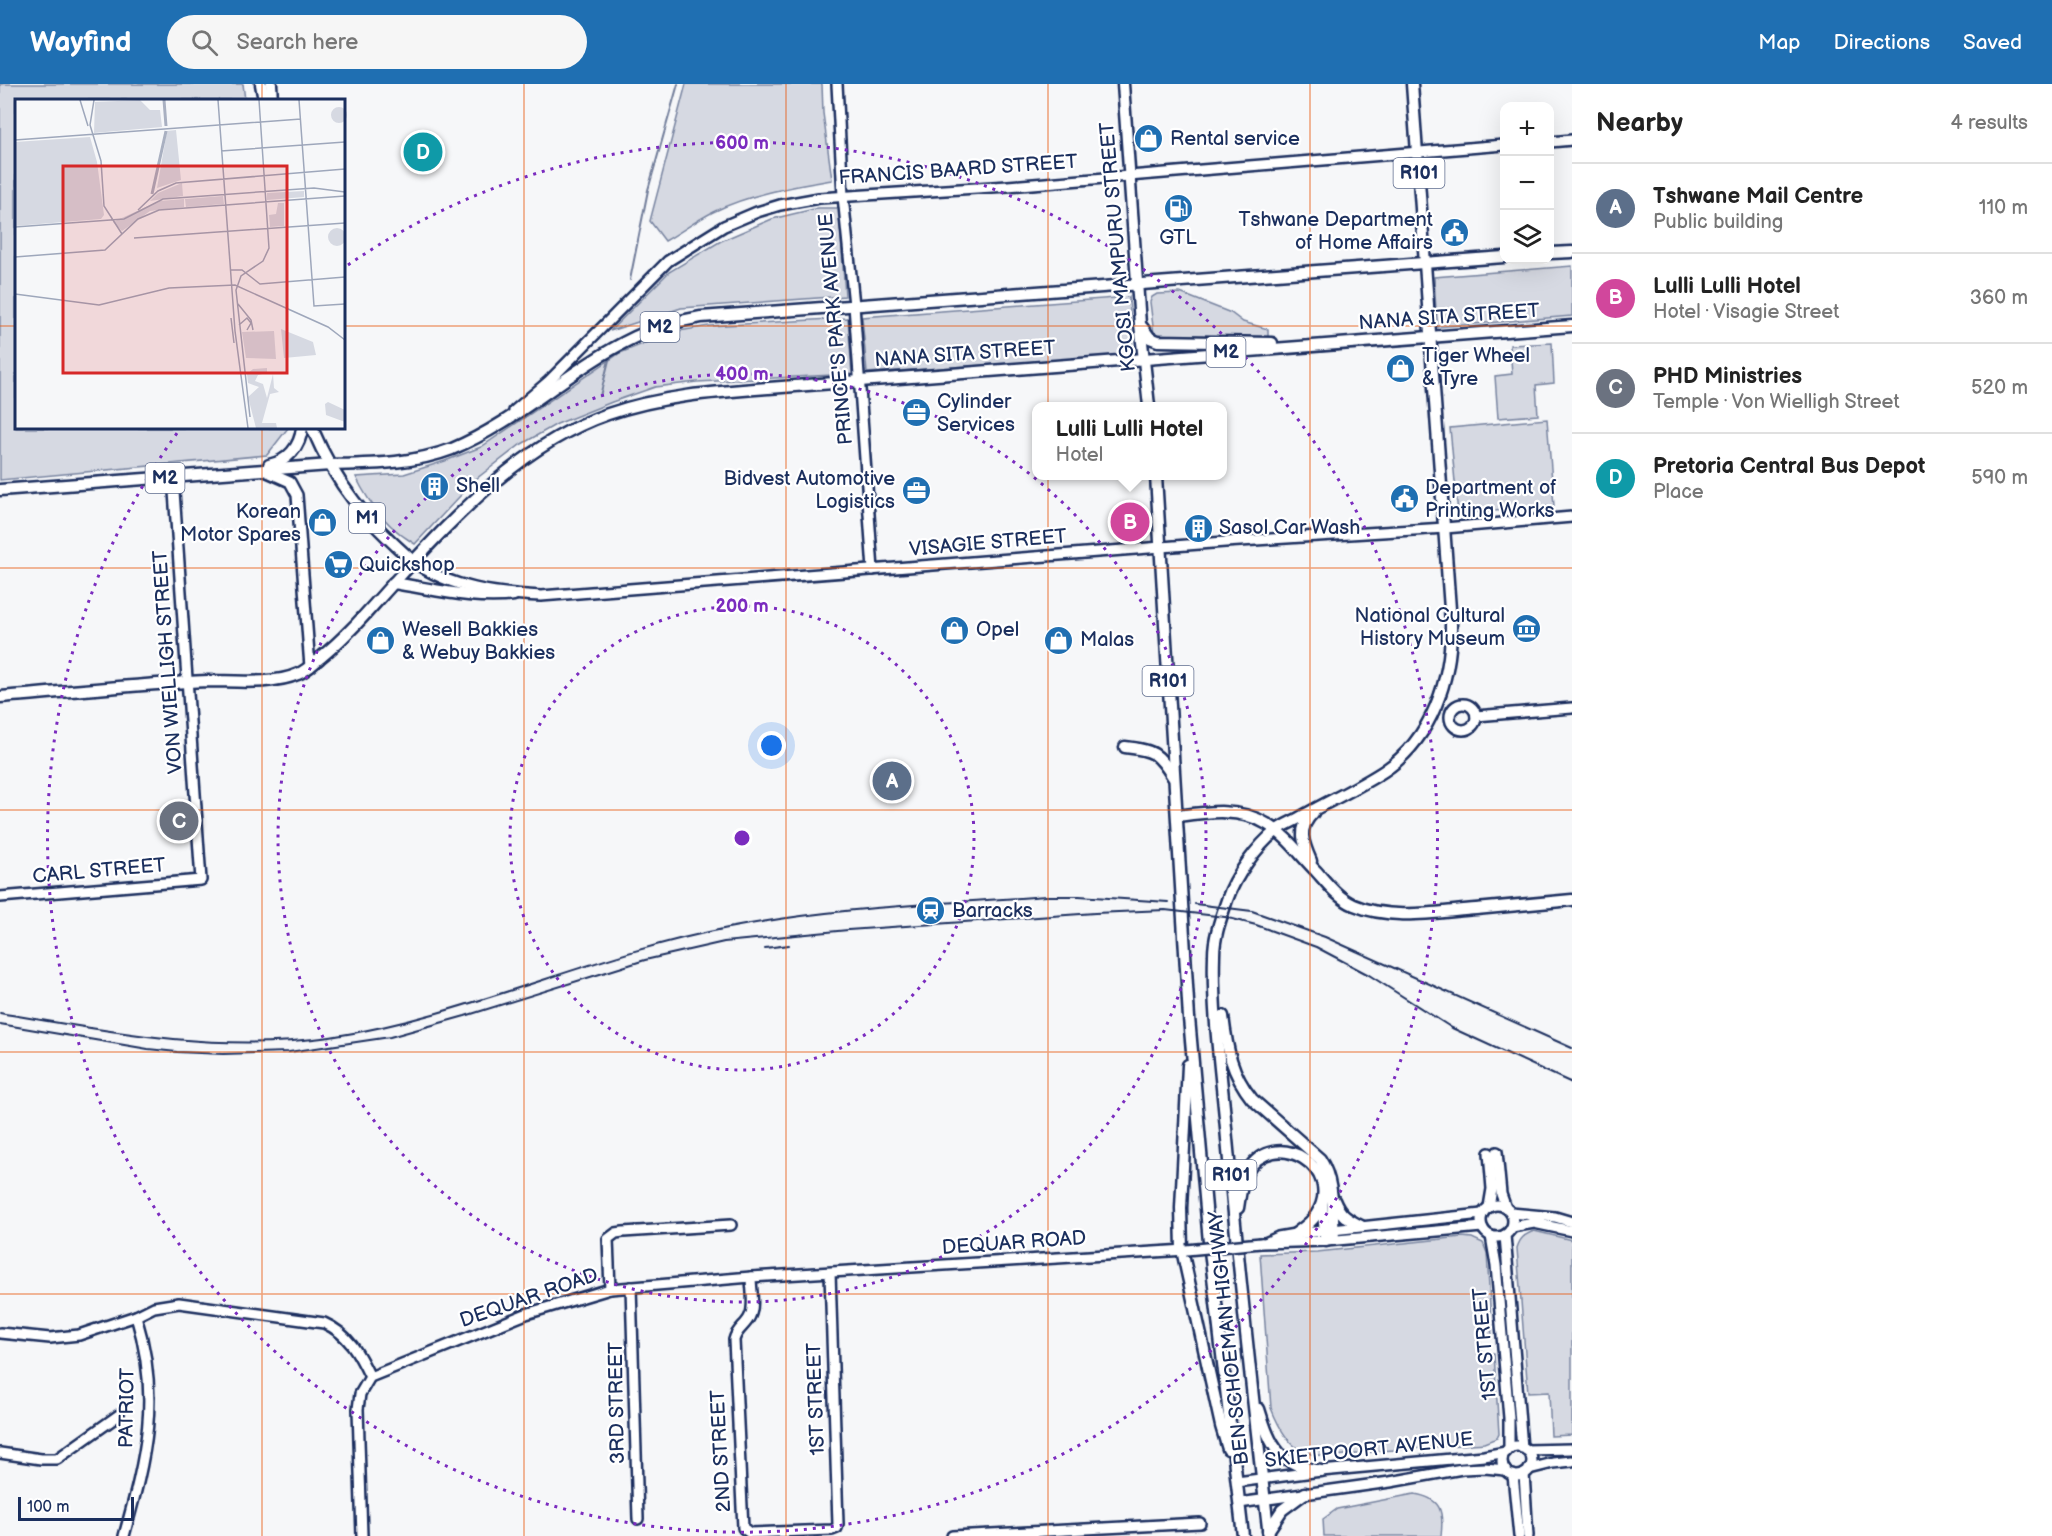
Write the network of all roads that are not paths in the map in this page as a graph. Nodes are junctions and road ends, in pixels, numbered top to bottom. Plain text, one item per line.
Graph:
1 (261, 84) edge
2 (271, 84) edge
3 (837, 84) edge
4 (1123, 84) edge
5 (1412, 84) edge
6 (264, 99) edge
7 (272, 99) edge
8 (1572, 140) edge
9 (1554, 142) edge
10 (1500, 145) edge
11 (1417, 152) junction
12 (1130, 175) junction
13 (843, 196) junction
14 (1572, 252) edge
15 (1554, 253) edge
16 (1500, 257) edge
17 (1425, 263) junction
18 (1137, 284) junction
19 (854, 305) junction
20 (1140, 324) junction
21 (1572, 326) edge
22 (1429, 337) junction
23 (1308, 346) junction
24 (1144, 359) junction
25 (860, 381) junction
26 (1149, 402) edge
27 (302, 429) edge
28 (312, 429) edge
29 (494, 429) junction
30 (330, 465) junction
31 (263, 470) junction
32 (233, 473) junction
33 (173, 477) junction
34 (1156, 480) edge
35 (0, 490) edge
36 (1572, 517) edge
37 (1444, 528) junction
38 (1161, 547) junction
39 (414, 562) junction
40 (873, 570) junction
41 (393, 583) junction
42 (514, 595) junction
43 (310, 667) junction
44 (188, 683) junction
45 (0, 697) edge
46 (1572, 708) edge
47 (1476, 716) dead end
48 (1125, 747) dead end
49 (1175, 779) junction
50 (1319, 806) junction
51 (1178, 816) junction
52 (1277, 831) junction
53 (1316, 871) junction
54 (201, 880) joint
55 (0, 897) edge
56 (1572, 900) edge
57 (1214, 954) junction
58 (1190, 1031) junction
59 (1331, 1195) junction
60 (1322, 1205) junction
61 (1508, 1210) junction
62 (1486, 1211) junction
63 (1572, 1222) edge
64 (731, 1224) dead end
65 (1361, 1226) junction
66 (1482, 1227) junction
67 (1512, 1227) junction
68 (1572, 1231) edge
69 (1295, 1234) junction
70 (1329, 1235) junction
71 (1504, 1235) junction
72 (1491, 1236) junction
73 (1236, 1240) junction
74 (1263, 1243) junction
75 (1184, 1250) junction
76 (830, 1273) junction
77 (751, 1277) junction
78 (631, 1287) junction
79 (610, 1289) junction
80 (136, 1316) junction
81 (0, 1333) edge
82 (370, 1377) junction
83 (1252, 1389) junction
84 (119, 1415) dead end
85 (1524, 1449) junction
86 (1572, 1449) edge
87 (1507, 1451) junction
88 (0, 1453) edge
89 (1572, 1461) edge
90 (1321, 1471) junction
91 (1527, 1472) junction
92 (1509, 1473) junction
93 (1236, 1478) junction
94 (1262, 1479) junction
95 (1305, 1493) junction
96 (1264, 1500) junction
97 (1239, 1503) junction
98 (638, 1519) dead end
99 (1200, 1523) dead end
100 (838, 1524) joint
101 (1268, 1533) edge
102 (124, 1536) edge
103 (362, 1536) edge
104 (952, 1536) edge
105 (1243, 1536) edge
106 (1519, 1536) edge
107 (1528, 1536) edge

1 - 6 main road
2 - 7 main road
3 - 13 street, PRINCE'S PARK AVENUE
4 - 12 main road, KGOSI MAMPURU STREET
5 - 11 main road, R101
8 - 9 street
10 - 11 street, FRANCIS BAARD STREET
11 - 12 street, FRANCIS BAARD STREET
11 - 17 main road, R101
12 - 13 street, FRANCIS BAARD STREET
12 - 18 main road, KGOSI MAMPURU STREET
13 - 19 street, PRINCE'S PARK AVENUE
13 - 29 street, FRANCIS BAARD STREET
14 - 15 main road
16 - 17 main road, M2
17 - 18 main road, M2
17 - 22 main road, R101
18 - 19 main road, M2
18 - 20 main road, KGOSI MAMPURU STREET
19 - 25 street, PRINCE'S PARK AVENUE
19 - 29 main road, M2
20 - 23 main road
20 - 24 main road, KGOSI MAMPURU STREET
21 - 22 main road, NANA SITA STREET / M2
22 - 23 main road, NANA SITA STREET / M2
22 - 37 main road, R101
23 - 24 main road, NANA SITA STREET / M2
24 - 25 main road, NANA SITA STREET / M2
24 - 26 main road, KGOSI MAMPURU STREET
25 - 39 main road, NANA SITA STREET / M2
25 - 40 street, PRINCE'S PARK AVENUE
27 - 32 main road
28 - 30 main road, M1
29 - 30 main road, M2
30 - 31 main road, M2
30 - 39 main road, M1
31 - 32 main road, M2
31 - 43 street
32 - 33 main road, M2
33 - 35 main road, M2
33 - 44 street, VON WIELLIGH STREET
34 - 38 main road, R101
36 - 37 street, VISAGIE STREET
37 - 38 street, VISAGIE STREET
37 - 50 main road, R101
38 - 40 street, VISAGIE STREET
38 - 49 main road, R101
39 - 41 main road, M2
39 - 42 street, VISAGIE STREET
40 - 42 street, VISAGIE STREET
41 - 42 main road
41 - 43 main road, M2
43 - 44 main road, M2
44 - 45 main road, M2
44 - 54 street, VON WIELLIGH STREET
46 - 47 street
48 - 49 main road
49 - 51 main road, R101
50 - 52 main road, R101
50 - 53 main road
51 - 52 main road
51 - 58 main road, BEN SCHOEMAN HIGHWAY / R101
52 - 53 main road
52 - 57 main road, BEN SCHOEMAN HIGHWAY / R101
53 - 56 main road
54 - 55 street, CARL STREET
57 - 59 main road
57 - 73 main road, BEN SCHOEMAN HIGHWAY / R101
58 - 75 main road
58 - 93 main road, BEN SCHOEMAN HIGHWAY / R101
59 - 65 main road
59 - 70 main road
60 - 69 main road
60 - 70 main road
60 - 73 main road
61 - 62 street
61 - 62 street
61 - 63 street
61 - 67 street
62 - 65 street
62 - 66 street
64 - 79 street
65 - 70 street
66 - 70 street
66 - 72 street
67 - 68 street
67 - 71 street
69 - 70 street
69 - 74 street
70 - 74 street
71 - 72 street
71 - 85 street, 1ST STREET
72 - 87 street, 1ST STREET
73 - 83 main road, BEN SCHOEMAN HIGHWAY / R101
74 - 75 street, DEQUAR ROAD, bridge
75 - 76 street, DEQUAR ROAD
75 - 93 main road
76 - 77 street, DEQUAR ROAD
76 - 100 street, 1ST STREET
77 - 78 street, DEQUAR ROAD
77 - 100 street, 2ND STREET
78 - 79 street, DEQUAR ROAD
78 - 98 street, 3RD STREET
79 - 82 street, DEQUAR ROAD
80 - 81 street
80 - 82 street
80 - 102 street, PATRIOT
82 - 103 street
83 - 90 main road
83 - 94 main road, BEN SCHOEMAN HIGHWAY / R101
84 - 88 street
85 - 86 street
85 - 87 street
85 - 91 street
87 - 90 street, SKIETPOORT AVENUE
87 - 92 street
89 - 91 street
90 - 94 street, SKIETPOORT AVENUE
91 - 92 street
91 - 107 street
92 - 95 street, SKIETPOORT AVENUE
92 - 106 street
93 - 94 street, SKIETPOORT AVENUE
93 - 97 main road, BEN SCHOEMAN HIGHWAY / R101
94 - 96 main road, BEN SCHOEMAN HIGHWAY / R101
95 - 96 street, SKIETPOORT AVENUE
95 - 101 main road
96 - 97 street, SKIETPOORT AVENUE
96 - 101 main road, BEN SCHOEMAN HIGHWAY / R101
97 - 105 main road, BEN SCHOEMAN HIGHWAY / R101
99 - 104 street

